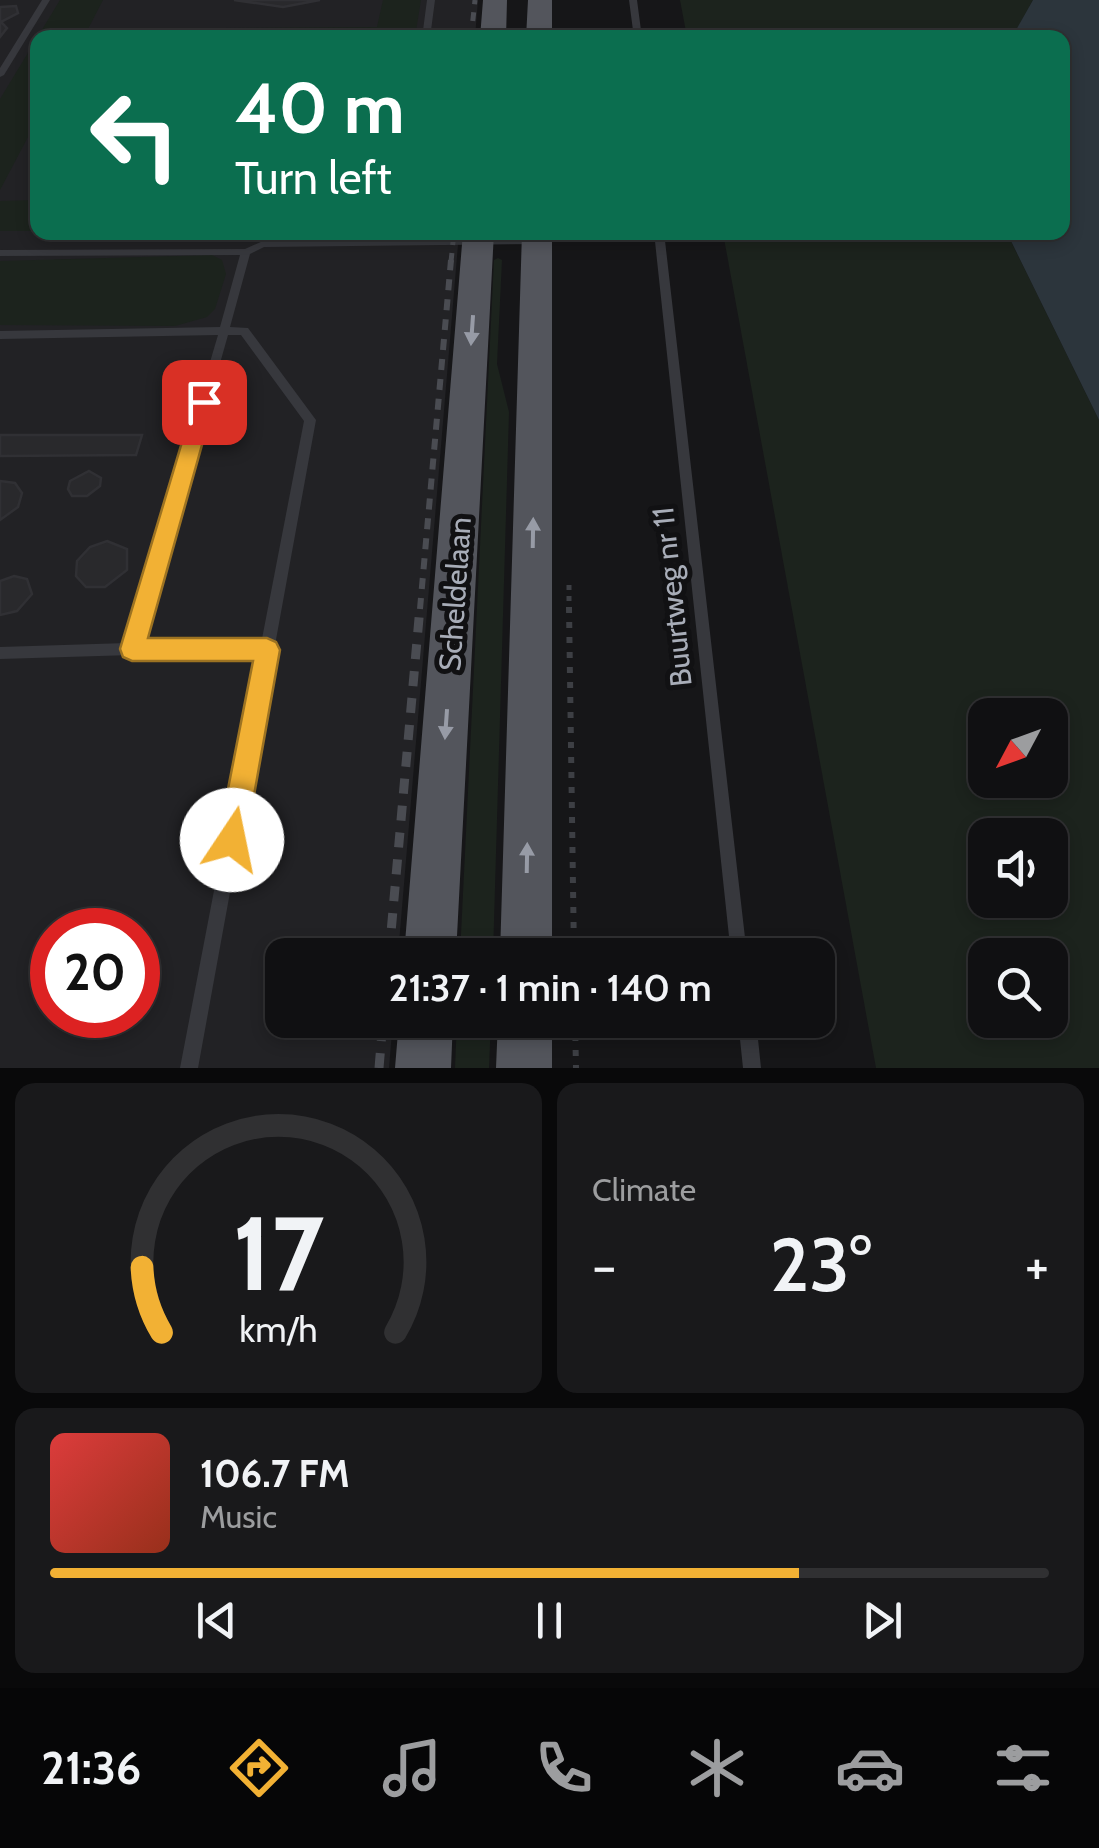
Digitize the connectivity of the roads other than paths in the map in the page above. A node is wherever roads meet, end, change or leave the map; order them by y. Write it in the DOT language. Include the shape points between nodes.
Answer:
graph roads {
  1 [pos="46,0"];
  2 [pos="431,0"];
  3 [pos="495,0"];
  4 [pos="540,0"];
  5 [pos="634,0"];
  6 [pos="427,30"];
  7 [pos="493,30"];
  8 [pos="540,30"];
  9 [pos="637,30"];
  10 [pos="0,76"];
  11 [pos="341,240"];
  12 [pos="479,240"];
  13 [pos="537,240"];
  14 [pos="660,240"];
  15 [pos="246,252"];
  16 [pos="0,253"];
  17 [pos="224,331"];
  18 [pos="0,335"];
  19 [pos="132,649"];
  20 [pos="267,650"];
  21 [pos="0,653"];
  22 [pos="431,938"];
  23 [pos="526,938"];
  24 [pos="737,938"];
  25 [pos="425,1038"];
  26 [pos="525,1038"];
  27 [pos="748,1038"];
  28 [pos="189,1068"];
  29 [pos="423,1068"];
  30 [pos="524,1068"];
  31 [pos="752,1068"];
  1 -- 10 [label="lane"];
  2 -- 6 [label="lane"];
  3 -- 7 [label="main road"];
  4 -- 8 [label="main road"];
  5 -- 9 [label="lane"];
  11 -- 15 [label="lane" via="263,244"];
  12 -- 22 [label="main road, Scheldelaan, one-way"];
  23 -- 13 [label="main road, one-way"];
  14 -- 24 [label="lane, Buurtweg nr 11"];
  15 -- 16 [label="lane"];
  15 -- 17 [label="lane"];
  17 -- 18 [label="lane"];
  17 -- 19 [label="lane"];
  17 -- 20 [label="lane" via="244,330 310,420"];
  19 -- 20 [label="lane"];
  19 -- 21 [label="lane"];
  20 -- 28 [label="lane"];
  25 -- 29 [label="main road"];
  26 -- 30 [label="main road"];
  27 -- 31 [label="lane"];
}
